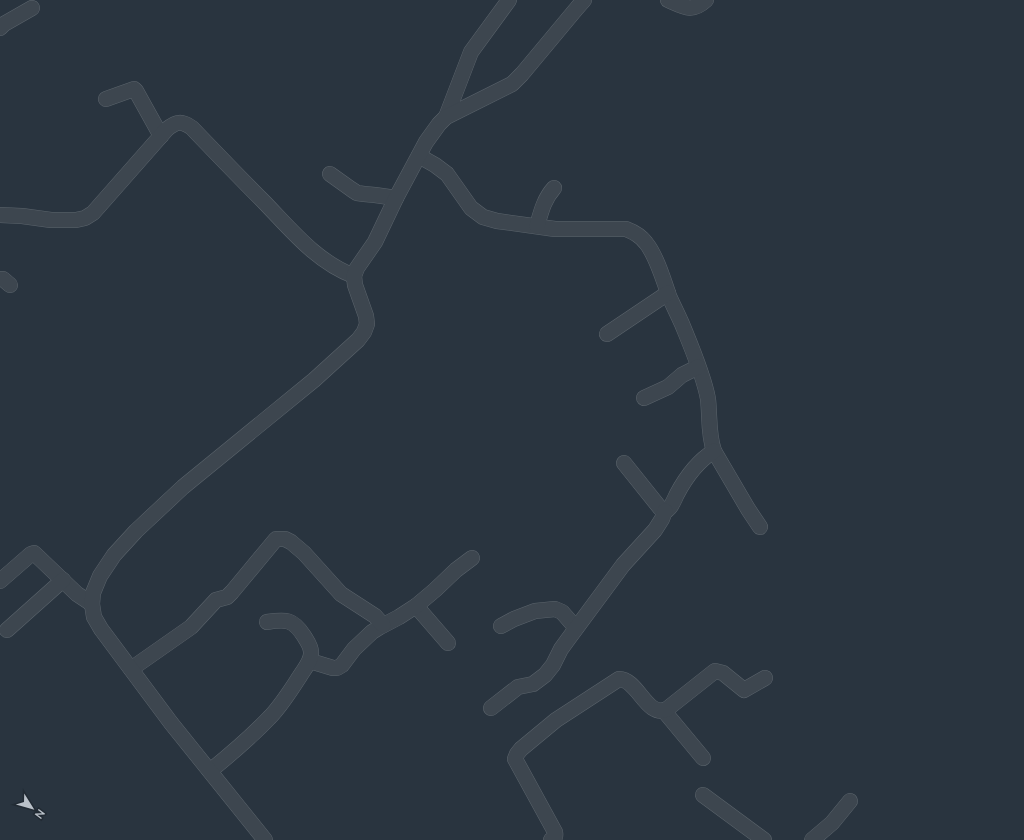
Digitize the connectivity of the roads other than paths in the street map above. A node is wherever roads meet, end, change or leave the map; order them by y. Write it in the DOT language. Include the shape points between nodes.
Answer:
graph roads {
  1 [pos="509,0"];
  2 [pos="584,0"];
  3 [pos="668,0"];
  4 [pos="706,0"];
  5 [pos="32,8"];
  6 [pos="0,28"];
  7 [pos="106,99"];
  8 [pos="446,117"];
  9 [pos="160,136"];
  10 [pos="419,156"];
  11 [pos="330,174"];
  12 [pos="554,188"];
  13 [pos="396,198"];
  14 [pos="0,214"];
  15 [pos="537,226"];
  16 [pos="354,276"];
  17 [pos="668,293"];
  18 [pos="608,334"];
  19 [pos="698,367"];
  20 [pos="644,398"];
  21 [pos="714,450"];
  22 [pos="624,463"];
  23 [pos="665,511"];
  24 [pos="760,527"];
  25 [pos="472,558"];
  26 [pos="63,580"];
  27 [pos="0,581"];
  28 [pos="92,604"];
  29 [pos="416,606"];
  30 [pos="268,622"];
  31 [pos="383,625"];
  32 [pos="501,626"];
  33 [pos="576,628"];
  34 [pos="7,630"];
  35 [pos="448,643"];
  36 [pos="310,661"];
  37 [pos="131,669"];
  38 [pos="765,678"];
  39 [pos="491,708"];
  40 [pos="664,711"];
  41 [pos="703,758"];
  42 [pos="210,771"];
  43 [pos="703,795"];
  44 [pos="850,800"];
  45 [pos="265,840"];
  46 [pos="551,840"];
  47 [pos="764,840"];
  48 [pos="812,840"];
  1 -- 8 [label="street" via="471,52"];
  2 -- 8 [label="street" via="512,84"];
  3 -- 4 [label="street" via="687,8 699,6"];
  5 -- 6 [label="street"];
  7 -- 9 [label="street" via="134,89"];
  8 -- 10 [label="street" via="426,142"];
  9 -- 14 [label="street" via="93,213 85,218 51,220"];
  9 -- 16 [label="street" via="167,128 180,122 192,128 318,256"];
  10 -- 13 [label="street"];
  10 -- 15 [label="street" via="447,174 470,208 483,217"];
  11 -- 13 [label="street" via="357,193"];
  12 -- 15 [label="street" via="545,201"];
  13 -- 16 [label="street" via="375,242"];
  15 -- 17 [label="street" via="633,231 646,242"];
  16 -- 28 [label="street" via="367,324 358,340 183,486 136,531 114,555 100,576 93,593"];
  17 -- 18 [label="street"];
  17 -- 19 [label="street"];
  19 -- 20 [label="street" via="668,387"];
  19 -- 21 [label="street" via="708,399"];
  21 -- 23 [label="street" via="692,470"];
  21 -- 24 [label="street"];
  22 -- 23 [label="street"];
  23 -- 33 [label="street" via="655,530 623,565"];
  25 -- 29 [label="street"];
  26 -- 27 [label="street" via="32,553"];
  26 -- 28 [label="street"];
  26 -- 34 [label="street"];
  28 -- 37 [label="street" via="94,617 101,629"];
  29 -- 31 [label="street"];
  29 -- 35 [label="street"];
  30 -- 36 [label="street" via="287,620 294,624 310,645"];
  31 -- 36 [label="street" via="354,649 337,668"];
  31 -- 37 [label="street" via="370,612 341,594 291,542 276,539 232,592 216,600 191,627"];
  32 -- 33 [label="street" via="535,611 555,609 562,612"];
  33 -- 39 [label="street" via="545,675 533,684 518,687"];
  36 -- 42 [label="street" via="270,718"];
  37 -- 42 [label="street"];
  38 -- 40 [label="street" via="744,690 723,673 715,671"];
  40 -- 41 [label="street"];
  40 -- 46 [label="street" via="653,708 629,682 619,679 556,720 521,749 515,759 555,832 556,836"];
  42 -- 45 [label="street"];
  43 -- 47 [label="street"];
  44 -- 48 [label="street" via="832,823"];
}
